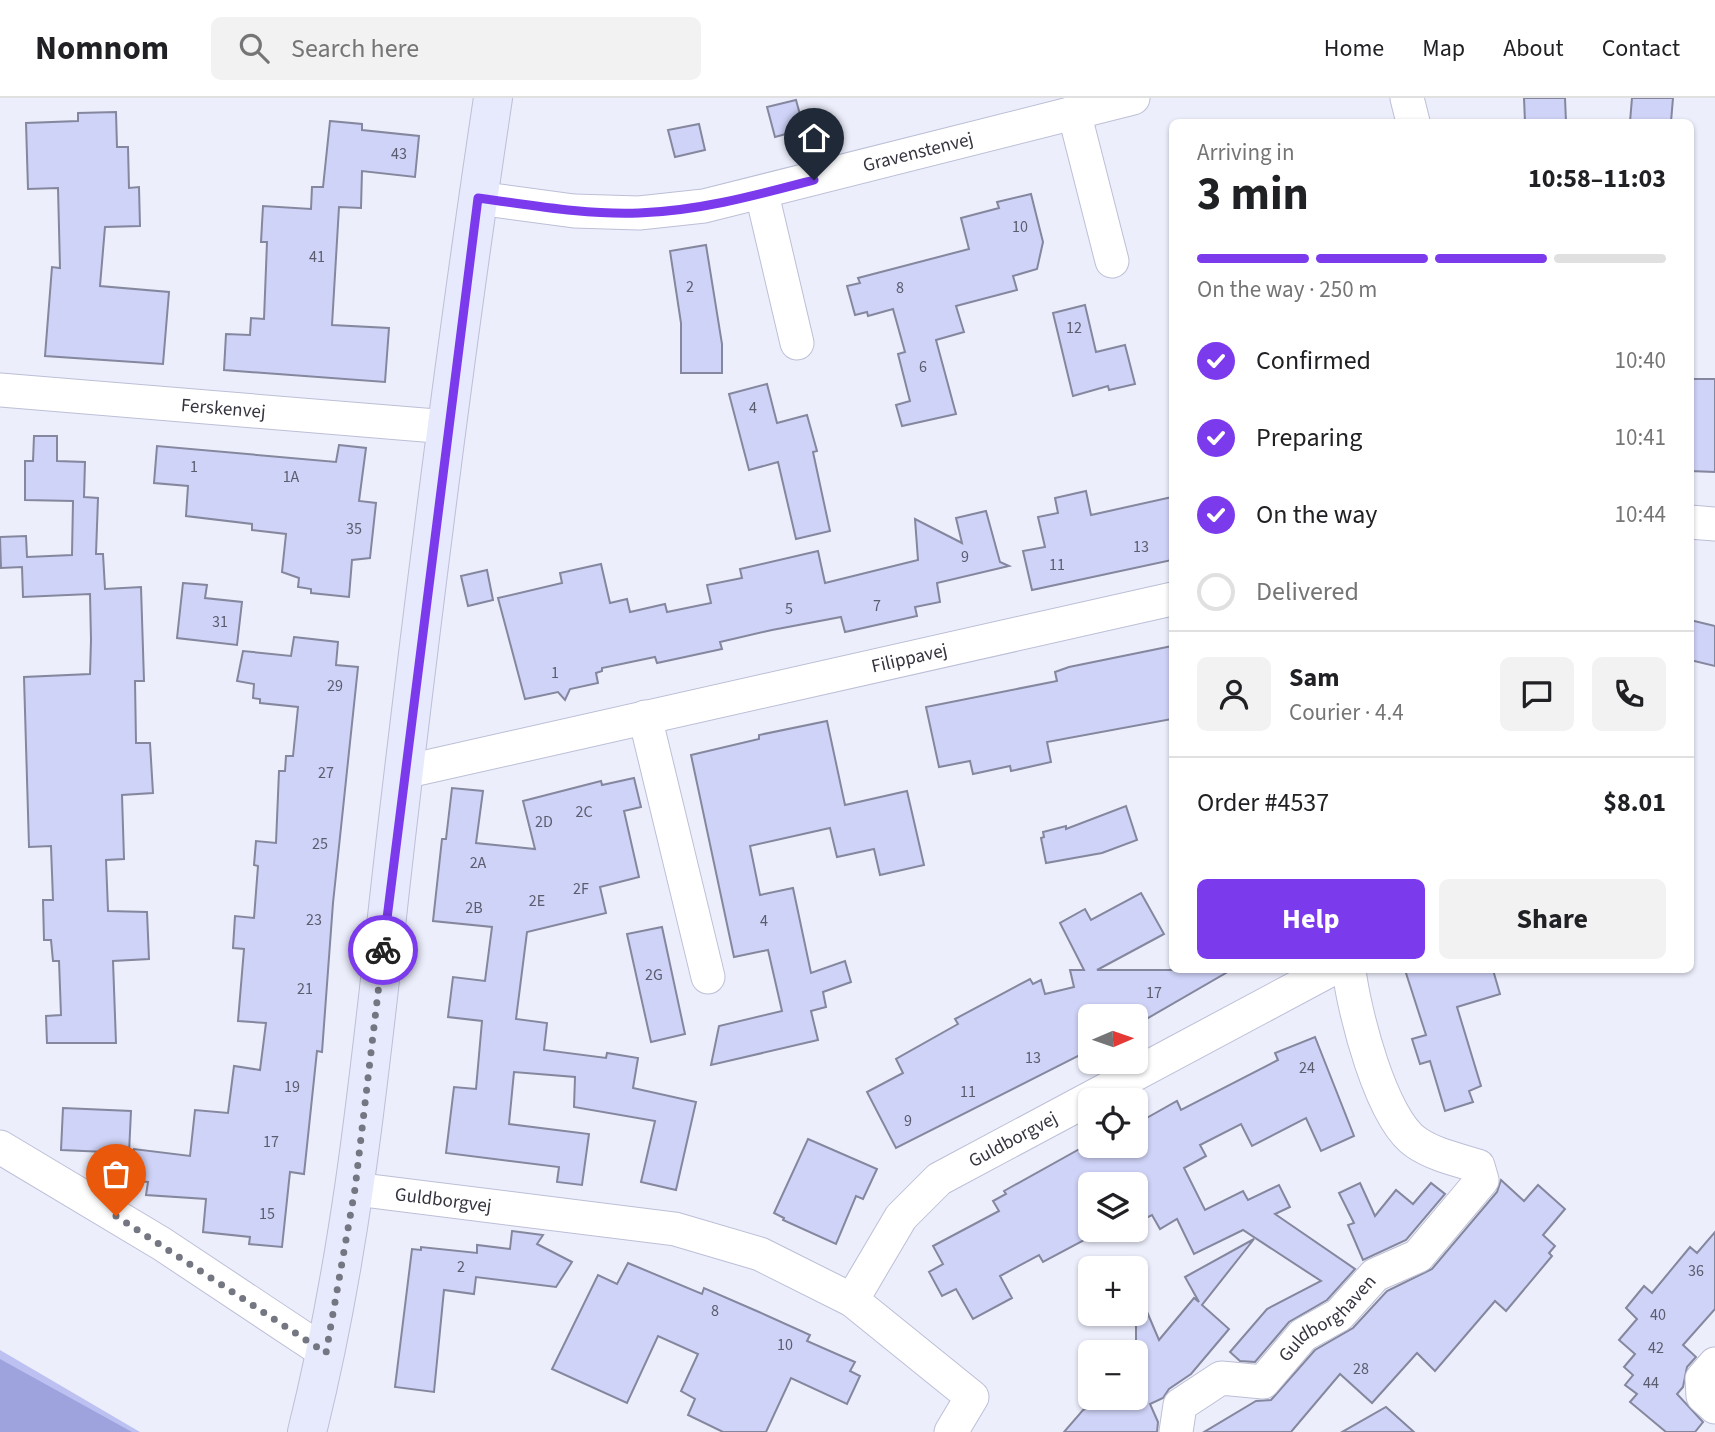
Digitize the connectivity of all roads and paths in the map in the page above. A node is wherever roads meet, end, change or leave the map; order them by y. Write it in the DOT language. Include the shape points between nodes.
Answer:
graph roads {
  1 [pos="493,98"];
  2 [pos="1133,98"];
  3 [pos="1407,98"];
  4 [pos="1074,112"];
  5 [pos="1412,119"];
  6 [pos="762,194"];
  7 [pos="478,198"];
  8 [pos="1112,261"];
  9 [pos="797,343"];
  10 [pos="0,390"];
  11 [pos="448,427"];
  12 [pos="1694,522"];
  13 [pos="1715,524"];
  14 [pos="1169,600"];
  15 [pos="645,718"];
  16 [pos="404,772"];
  17 [pos="1323,973"];
  18 [pos="1349,973"];
  19 [pos="708,977"];
  20 [pos="0,1147"];
  21 [pos="355,1189"];
  22 [pos="852,1300"];
  23 [pos="326,1353"];
  24 [pos="1715,1364"];
  25 [pos="1715,1407"];
  26 [pos="307,1432"];
  27 [pos="951,1432"];
  28 [pos="1176,1432"];
  1 -- 7 [label="street"];
  2 -- 4 [label="street, Gravenstenvej"];
  3 -- 5 [label="street"];
  4 -- 6 [label="street, Gravenstenvej"];
  4 -- 8 [label="street"];
  6 -- 7 [label="street, Gravenstenvej" via="639,213 574,211"];
  6 -- 9 [label="street"];
  7 -- 11 [label="street"];
  10 -- 11 [label="street, Ferskenvej"];
  11 -- 16 [label="street"];
  12 -- 13 [label="street"];
  14 -- 15 [label="street, Filippavej"];
  15 -- 16 [label="street, Filippavej"];
  15 -- 19 [label="street"];
  16 -- 21 [label="street"];
  17 -- 22 [label="street, Guldborgvej" via="939,1179 901,1217"];
  18 -- 28 [label="street, Guldborghaven" via="1366,1049 1402,1126 1415,1142 1478,1167 1482,1180 1418,1256 1375,1275 1339,1315 1303,1335 1263,1382 1221,1378 1180,1405"];
  20 -- 23 [label="street" via="162,1244"];
  21 -- 22 [label="street, Guldborgvej" via="675,1229 760,1254"];
  21 -- 23 [label="street"];
  22 -- 27 [label="street, Guldborgvej" via="972,1397"];
  23 -- 26 [label="street"];
  24 -- 25 [label="street" via="1702,1379 1703,1396"];
}
